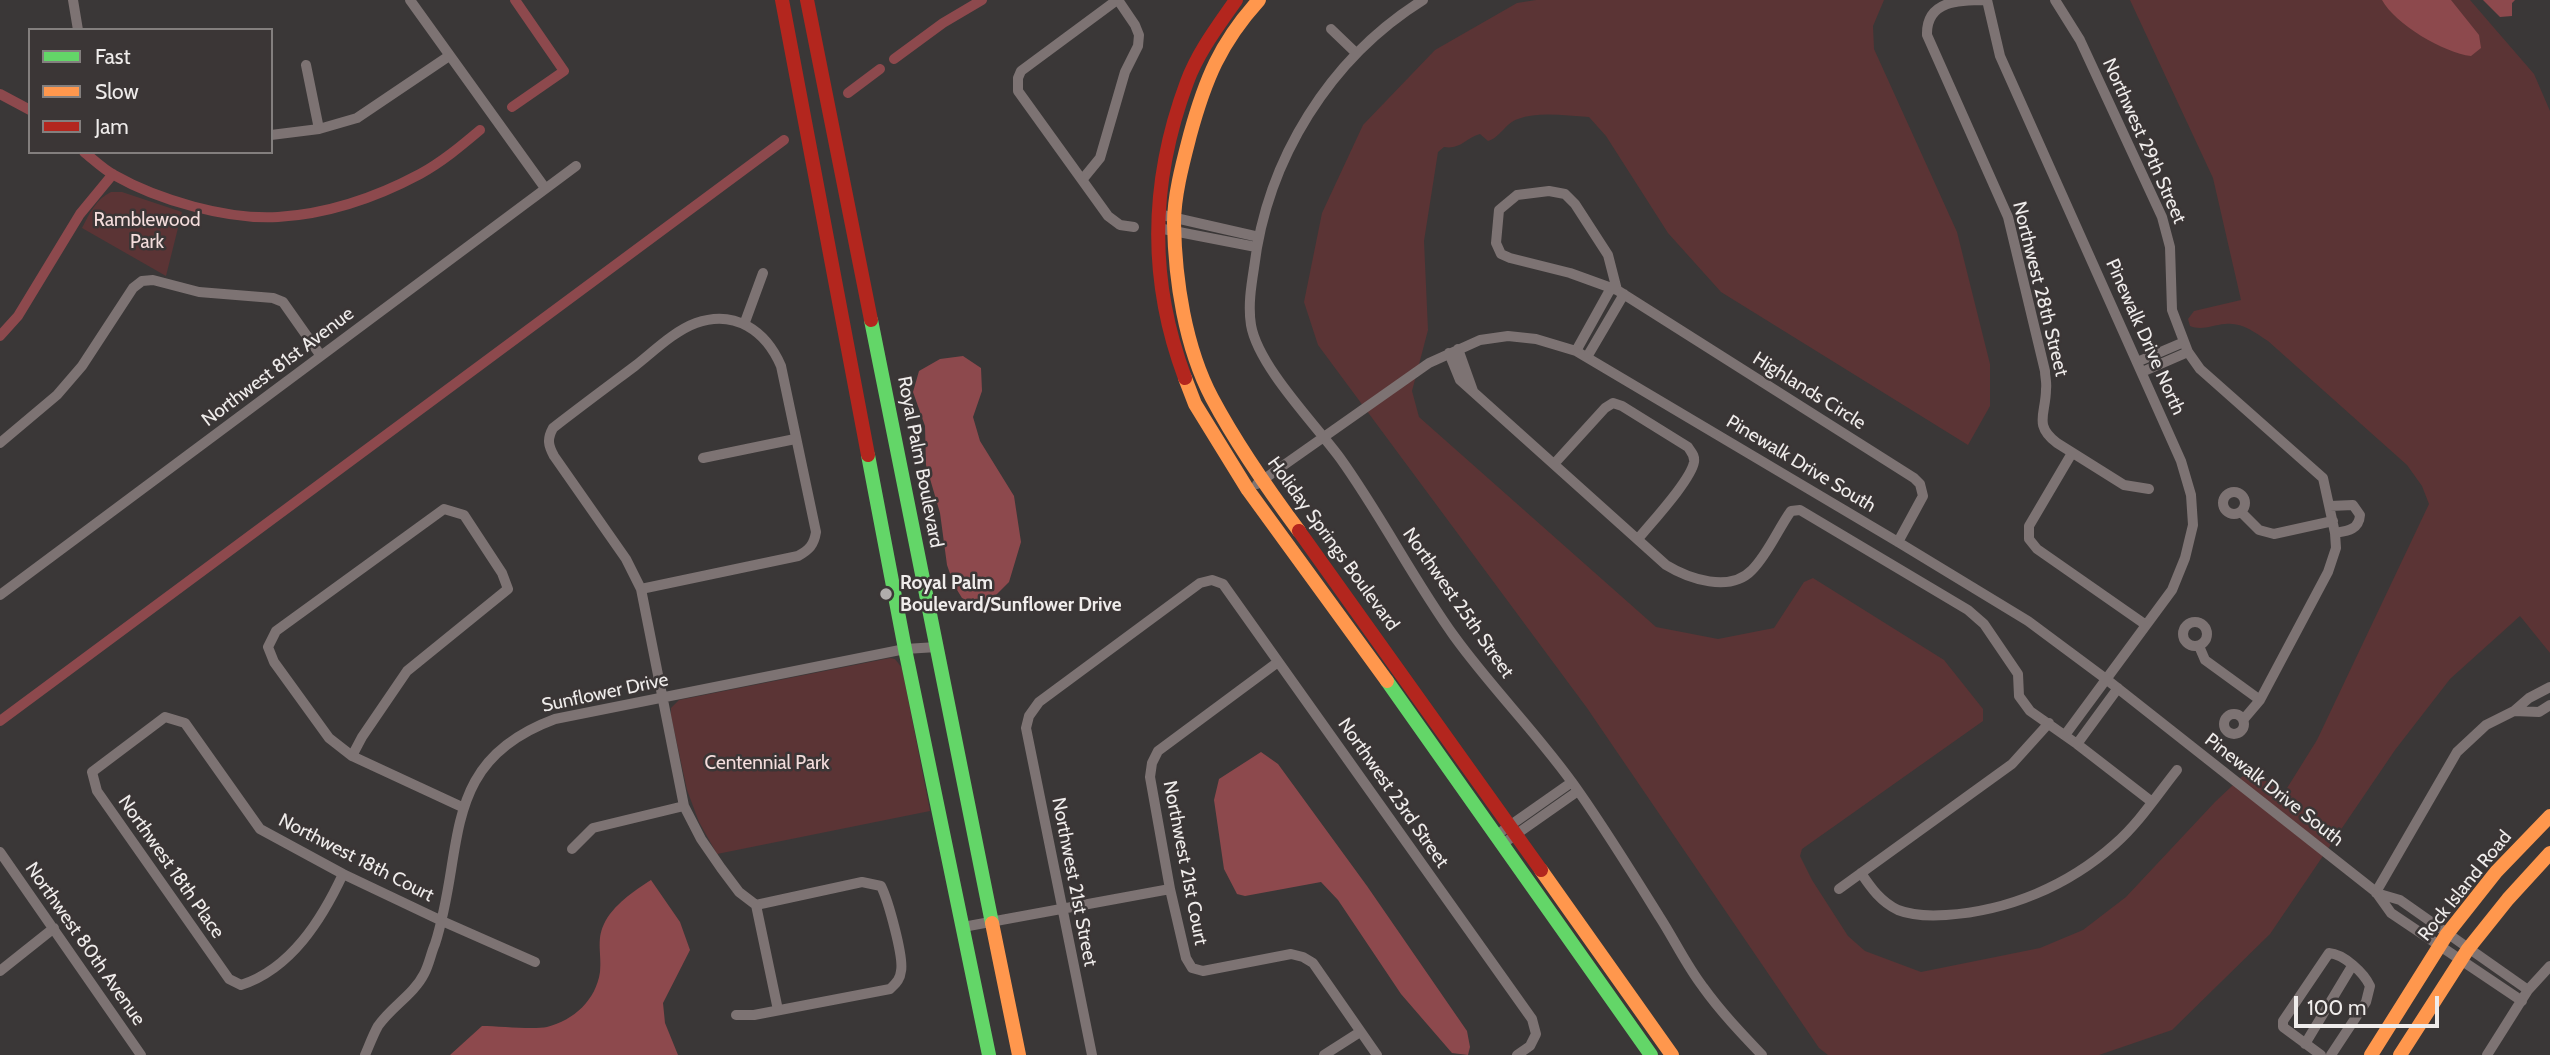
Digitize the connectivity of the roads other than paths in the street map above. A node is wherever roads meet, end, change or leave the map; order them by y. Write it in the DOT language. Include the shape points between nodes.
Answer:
graph roads {
  1 [pos="73,0"];
  2 [pos="410,0"];
  3 [pos="782,0"];
  4 [pos="807,0"];
  5 [pos="1118,0"];
  6 [pos="1236,0"];
  7 [pos="1259,0"];
  8 [pos="1423,0"];
  9 [pos="1987,0"];
  10 [pos="2055,0"];
  11 [pos="78,28"];
  12 [pos="1331,29"];
  13 [pos="1356,53"];
  14 [pos="449,56"];
  15 [pos="306,65"];
  16 [pos="319,129"];
  17 [pos="273,135"];
  18 [pos="576,166"];
  19 [pos="1082,180"];
  20 [pos="545,188"];
  21 [pos="1158,221"];
  22 [pos="1174,224"];
  23 [pos="1134,227"];
  24 [pos="1257,242"];
  25 [pos="763,273"];
  26 [pos="1617,291"];
  27 [pos="745,323"];
  28 [pos="2186,347"];
  29 [pos="1454,351"];
  30 [pos="1576,351"];
  31 [pos="321,356"];
  32 [pos="1587,357"];
  33 [pos="2137,362"];
  34 [pos="2142,372"];
  35 [pos="1323,438"];
  36 [pos="796,439"];
  37 [pos="0,443"];
  38 [pos="2072,453"];
  39 [pos="702,458"];
  40 [pos="1554,464"];
  41 [pos="1262,481"];
  42 [pos="2149,489"];
  43 [pos="1248,490"];
  44 [pos="2330,506"];
  45 [pos="2241,512"];
  46 [pos="2333,521"];
  47 [pos="2335,533"];
  48 [pos="1638,539"];
  49 [pos="1898,542"];
  50 [pos="640,589"];
  51 [pos="0,595"];
  52 [pos="2146,625"];
  53 [pos="2199,646"];
  54 [pos="937,647"];
  55 [pos="905,649"];
  56 [pos="1278,662"];
  57 [pos="2106,679"];
  58 [pos="2550,687"];
  59 [pos="2118,688"];
  60 [pos="661,699"];
  61 [pos="2260,700"];
  62 [pos="2550,705"];
  63 [pos="2514,711"];
  64 [pos="1029,716"];
  65 [pos="2243,720"];
  66 [pos="2049,723"];
  67 [pos="2065,735"];
  68 [pos="2077,744"];
  69 [pos="352,756"];
  70 [pos="2177,770"];
  71 [pos="92,772"];
  72 [pos="1575,787"];
  73 [pos="2152,802"];
  74 [pos="684,806"];
  75 [pos="463,807"];
  76 [pos="2550,816"];
  77 [pos="1512,831"];
  78 [pos="1498,841"];
  79 [pos="572,849"];
  80 [pos="0,852"];
  81 [pos="2550,853"];
  82 [pos="1861,873"];
  83 [pos="342,874"];
  84 [pos="1170,889"];
  85 [pos="1839,889"];
  86 [pos="2376,892"];
  87 [pos="756,905"];
  88 [pos="1061,909"];
  89 [pos="442,921"];
  90 [pos="993,922"];
  91 [pos="963,927"];
  92 [pos="54,928"];
  93 [pos="2447,934"];
  94 [pos="2439,947"];
  95 [pos="2465,955"];
  96 [pos="535,962"];
  97 [pos="2352,966"];
  98 [pos="2550,966"];
  99 [pos="0,971"];
  100 [pos="2528,990"];
  101 [pos="2522,1001"];
  102 [pos="778,1010"];
  103 [pos="736,1015"];
  104 [pos="1360,1032"];
  105 [pos="2305,1044"];
  106 [pos="141,1055"];
  107 [pos="365,1055"];
  108 [pos="989,1055"];
  109 [pos="1019,1055"];
  110 [pos="1092,1055"];
  111 [pos="1324,1055"];
  112 [pos="1377,1055"];
  113 [pos="1517,1055"];
  114 [pos="1651,1055"];
  115 [pos="1672,1055"];
  116 [pos="1762,1055"];
  117 [pos="2321,1055"];
  118 [pos="2332,1055"];
  119 [pos="2371,1055"];
  120 [pos="2400,1055"];
  121 [pos="2487,1055"];
  1 -- 11 [label="street"];
  2 -- 14 [label="street"];
  3 -- 55 [label="main road"];
  4 -- 54 [label="main road, Royal Palm Boulevard"];
  5 -- 19 [label="street" via="1135,25 1138,46 1125,72 1100,158"];
  5 -- 19 [label="street" via="1017,78 1018,91"];
  6 -- 21 [label="main road, Holiday Springs Boulevard" via="1187,81 1167,153"];
  7 -- 22 [label="main road, Holiday Springs Boulevard" via="1220,52 1203,88 1184,157"];
  8 -- 13 [label="street, Northwest 25th Street"];
  9 -- 33 [label="street, Pinewalk Drive North" via="2000,56"];
  9 -- 38 [label="street, Northwest 28th Street" via="1956,0 1943,5 1926,23 1927,35 2008,217 2045,371 2041,424 2046,435"];
  10 -- 28 [label="street, Northwest 29th Street" via="2080,40 2162,217 2170,247 2172,310"];
  12 -- 13 [label="street"];
  13 -- 24 [label="street, Northwest 25th Street" via="1305,121 1275,179"];
  14 -- 16 [label="street" via="357,118"];
  14 -- 20 [label="street"];
  15 -- 16 [label="street"];
  16 -- 17 [label="street"];
  18 -- 20 [label="street, Northwest 81st Avenue"];
  19 -- 23 [label="street" via="1108,216 1120,225"];
  20 -- 31 [label="street, Northwest 81st Avenue"];
  21 -- 22 [label="street"];
  21 -- 43 [label="main road, Holiday Springs Boulevard" via="1162,299 1175,351 1195,404"];
  22 -- 24 [label="street"];
  22 -- 41 [label="main road, Holiday Springs Boulevard" via="1179,296 1192,345 1211,396"];
  24 -- 35 [label="street, Northwest 25th Street" via="1249,302 1252,329 1262,354"];
  25 -- 27 [label="street"];
  26 -- 26 [label="street, Highlands Circle" via="1570,272 1501,254 1496,243 1499,211 1517,195 1565,194 1608,255"];
  26 -- 30 [label="street"];
  26 -- 32 [label="street"];
  26 -- 49 [label="street, Highlands Circle" via="1914,478 1923,496"];
  27 -- 36 [label="street" via="775,350"];
  27 -- 50 [label="street" via="729,319 695,324 553,428 548,437 554,456 626,559"];
  28 -- 33 [label="street"];
  28 -- 34 [label="street"];
  28 -- 44 [label="street, Northwest 29th Street" via="2200,369 2314,467 2323,478"];
  29 -- 30 [label="street, Pinewalk Drive South" via="1480,340 1508,336"];
  29 -- 35 [label="street, Pinewalk Drive South" via="1429,363"];
  29 -- 40 [label="street, Pinewalk Drive South" via="1460,380"];
  30 -- 32 [label="street, Pinewalk Drive South"];
  31 -- 37 [label="street" via="283,302 142,281 57,396"];
  31 -- 51 [label="street, Northwest 81st Avenue"];
  32 -- 49 [label="street, Pinewalk Drive South"];
  33 -- 34 [label="street, Pinewalk Drive North"];
  34 -- 52 [label="street, Pinewalk Drive North" via="2181,461 2191,495 2193,525 2172,590"];
  35 -- 41 [label="street, Pinewalk Drive South"];
  35 -- 72 [label="street, Northwest 25th Street" via="1456,638"];
  36 -- 39 [label="street"];
  36 -- 50 [label="street" via="816,532 811,547 797,556"];
  38 -- 42 [label="street" via="2124,485"];
  38 -- 52 [label="street" via="2029,526 2029,539"];
  40 -- 48 [label="street, Pinewalk Drive South"];
  40 -- 48 [label="street" via="1613,403 1688,446 1694,464"];
  41 -- 43 [label="street, Pinewalk Drive South"];
  41 -- 77 [label="main road, Holiday Springs Boulevard"];
  43 -- 78 [label="main road, Holiday Springs Boulevard"];
  44 -- 46 [label="street, Northwest 29th Street"];
  44 -- 47 [label="street" via="2353,505 2360,515 2352,530"];
  45 -- 46 [label="street" via="2259,530 2274,534"];
  46 -- 47 [label="street, Northwest 29th Street"];
  47 -- 61 [label="street, Northwest 29th Street" via="2336,548 2328,572"];
  48 -- 66 [label="street, Pinewalk Drive South" via="1677,572 1726,581 1749,573 1791,511 1800,510 1968,610 1984,624 2018,674 2019,696 2030,711"];
  49 -- 57 [label="street, Pinewalk Drive South" via="2028,621"];
  50 -- 60 [label="street"];
  52 -- 57 [label="street, Pinewalk Drive North"];
  53 -- 61 [label="street" via="2205,660"];
  54 -- 55 [label="street, Sunflower Drive"];
  54 -- 90 [label="main road, Royal Palm Boulevard"];
  55 -- 60 [label="street, Sunflower Drive"];
  55 -- 91 [label="main road"];
  56 -- 64 [label="street, Northwest 23rd Street" via="1223,584 1212,580 1200,583 1039,702"];
  56 -- 84 [label="street, Northwest 21st Court" via="1158,751 1152,763 1150,777"];
  56 -- 113 [label="street, Northwest 23rd Street" via="1532,1019 1536,1034 1530,1046"];
  57 -- 59 [label="street, Pinewalk Drive South"];
  57 -- 67 [label="street"];
  58 -- 63 [label="street"];
  59 -- 68 [label="street"];
  59 -- 86 [label="street, Pinewalk Drive South"];
  60 -- 74 [label="street"];
  60 -- 75 [label="street, Sunflower Drive" via="532,727 490,760"];
  61 -- 65 [label="street, Northwest 29th Street"];
  62 -- 63 [label="street" via="2539,712"];
  63 -- 86 [label="street" via="2486,725 2457,752"];
  64 -- 88 [label="street, Northwest 21st Street" via="1026,728"];
  66 -- 67 [label="street, Pinewalk Drive South"];
  66 -- 82 [label="street" via="2012,764"];
  67 -- 68 [label="street, Pinewalk Drive South"];
  68 -- 73 [label="street, Pinewalk Drive South"];
  69 -- 69 [label="street" via="407,671 509,590 464,515 444,509 276,631 268,647 329,738"];
  69 -- 75 [label="street"];
  70 -- 73 [label="street"];
  71 -- 83 [label="street, Northwest 18th Court" via="165,717 185,723 260,829"];
  71 -- 83 [label="street, Northwest 18th Place" via="97,791 229,979 241,985 257,980 295,950 329,903"];
  72 -- 77 [label="street"];
  72 -- 116 [label="street, Northwest 25th Street" via="1700,984"];
  73 -- 82 [label="street" via="2114,845 2089,864 2030,897 2000,907 1959,914 1912,914 1882,900"];
  74 -- 79 [label="street" via="593,828"];
  74 -- 87 [label="street" via="721,868"];
  75 -- 89 [label="street, Sunflower Drive"];
  76 -- 93 [label="main road, Rock Island Road" via="2496,872"];
  77 -- 78 [label="street"];
  77 -- 115 [label="main road, Holiday Springs Boulevard"];
  78 -- 114 [label="main road, Holiday Springs Boulevard"];
  80 -- 92 [label="street, Northwest 80th Avenue"];
  81 -- 95 [label="main road"];
  82 -- 85 [label="street"];
  83 -- 89 [label="street, Northwest 18th Court"];
  84 -- 88 [label="street"];
  84 -- 104 [label="street, Northwest 21st Court" via="1192,968 1203,971 1291,954 1303,957"];
  86 -- 93 [label="street, Pinewalk Drive South" via="2400,900"];
  86 -- 94 [label="street, Pinewalk Drive South" via="2391,913"];
  87 -- 102 [label="street"];
  87 -- 102 [label="street" via="862,882 881,886 902,968 890,989"];
  88 -- 90 [label="street"];
  88 -- 110 [label="street, Northwest 21st Street"];
  89 -- 96 [label="street, Northwest 18th Court"];
  89 -- 107 [label="street, Sunflower Drive" via="424,975 379,1026"];
  90 -- 91 [label="street"];
  90 -- 109 [label="main road, Royal Palm Boulevard"];
  91 -- 108 [label="main road"];
  92 -- 99 [label="street"];
  92 -- 106 [label="street, Northwest 80th Avenue"];
  93 -- 94 [label="main road, Rock Island Road"];
  93 -- 95 [label="street, Pinewalk Drive South"];
  94 -- 95 [label="street, Pinewalk Drive South"];
  94 -- 119 [label="main road, Rock Island Road"];
  95 -- 100 [label="street"];
  95 -- 101 [label="street"];
  95 -- 120 [label="main road"];
  97 -- 105 [label="street"];
  97 -- 105 [label="street" via="2329,953 2283,1021 2283,1027"];
  97 -- 118 [label="street" via="2370,986 2366,1002"];
  98 -- 100 [label="street"];
  100 -- 101 [label="street"];
  101 -- 121 [label="street"];
  102 -- 103 [label="street"];
  104 -- 111 [label="street"];
  104 -- 112 [label="street"];
  105 -- 117 [label="street"];
}
